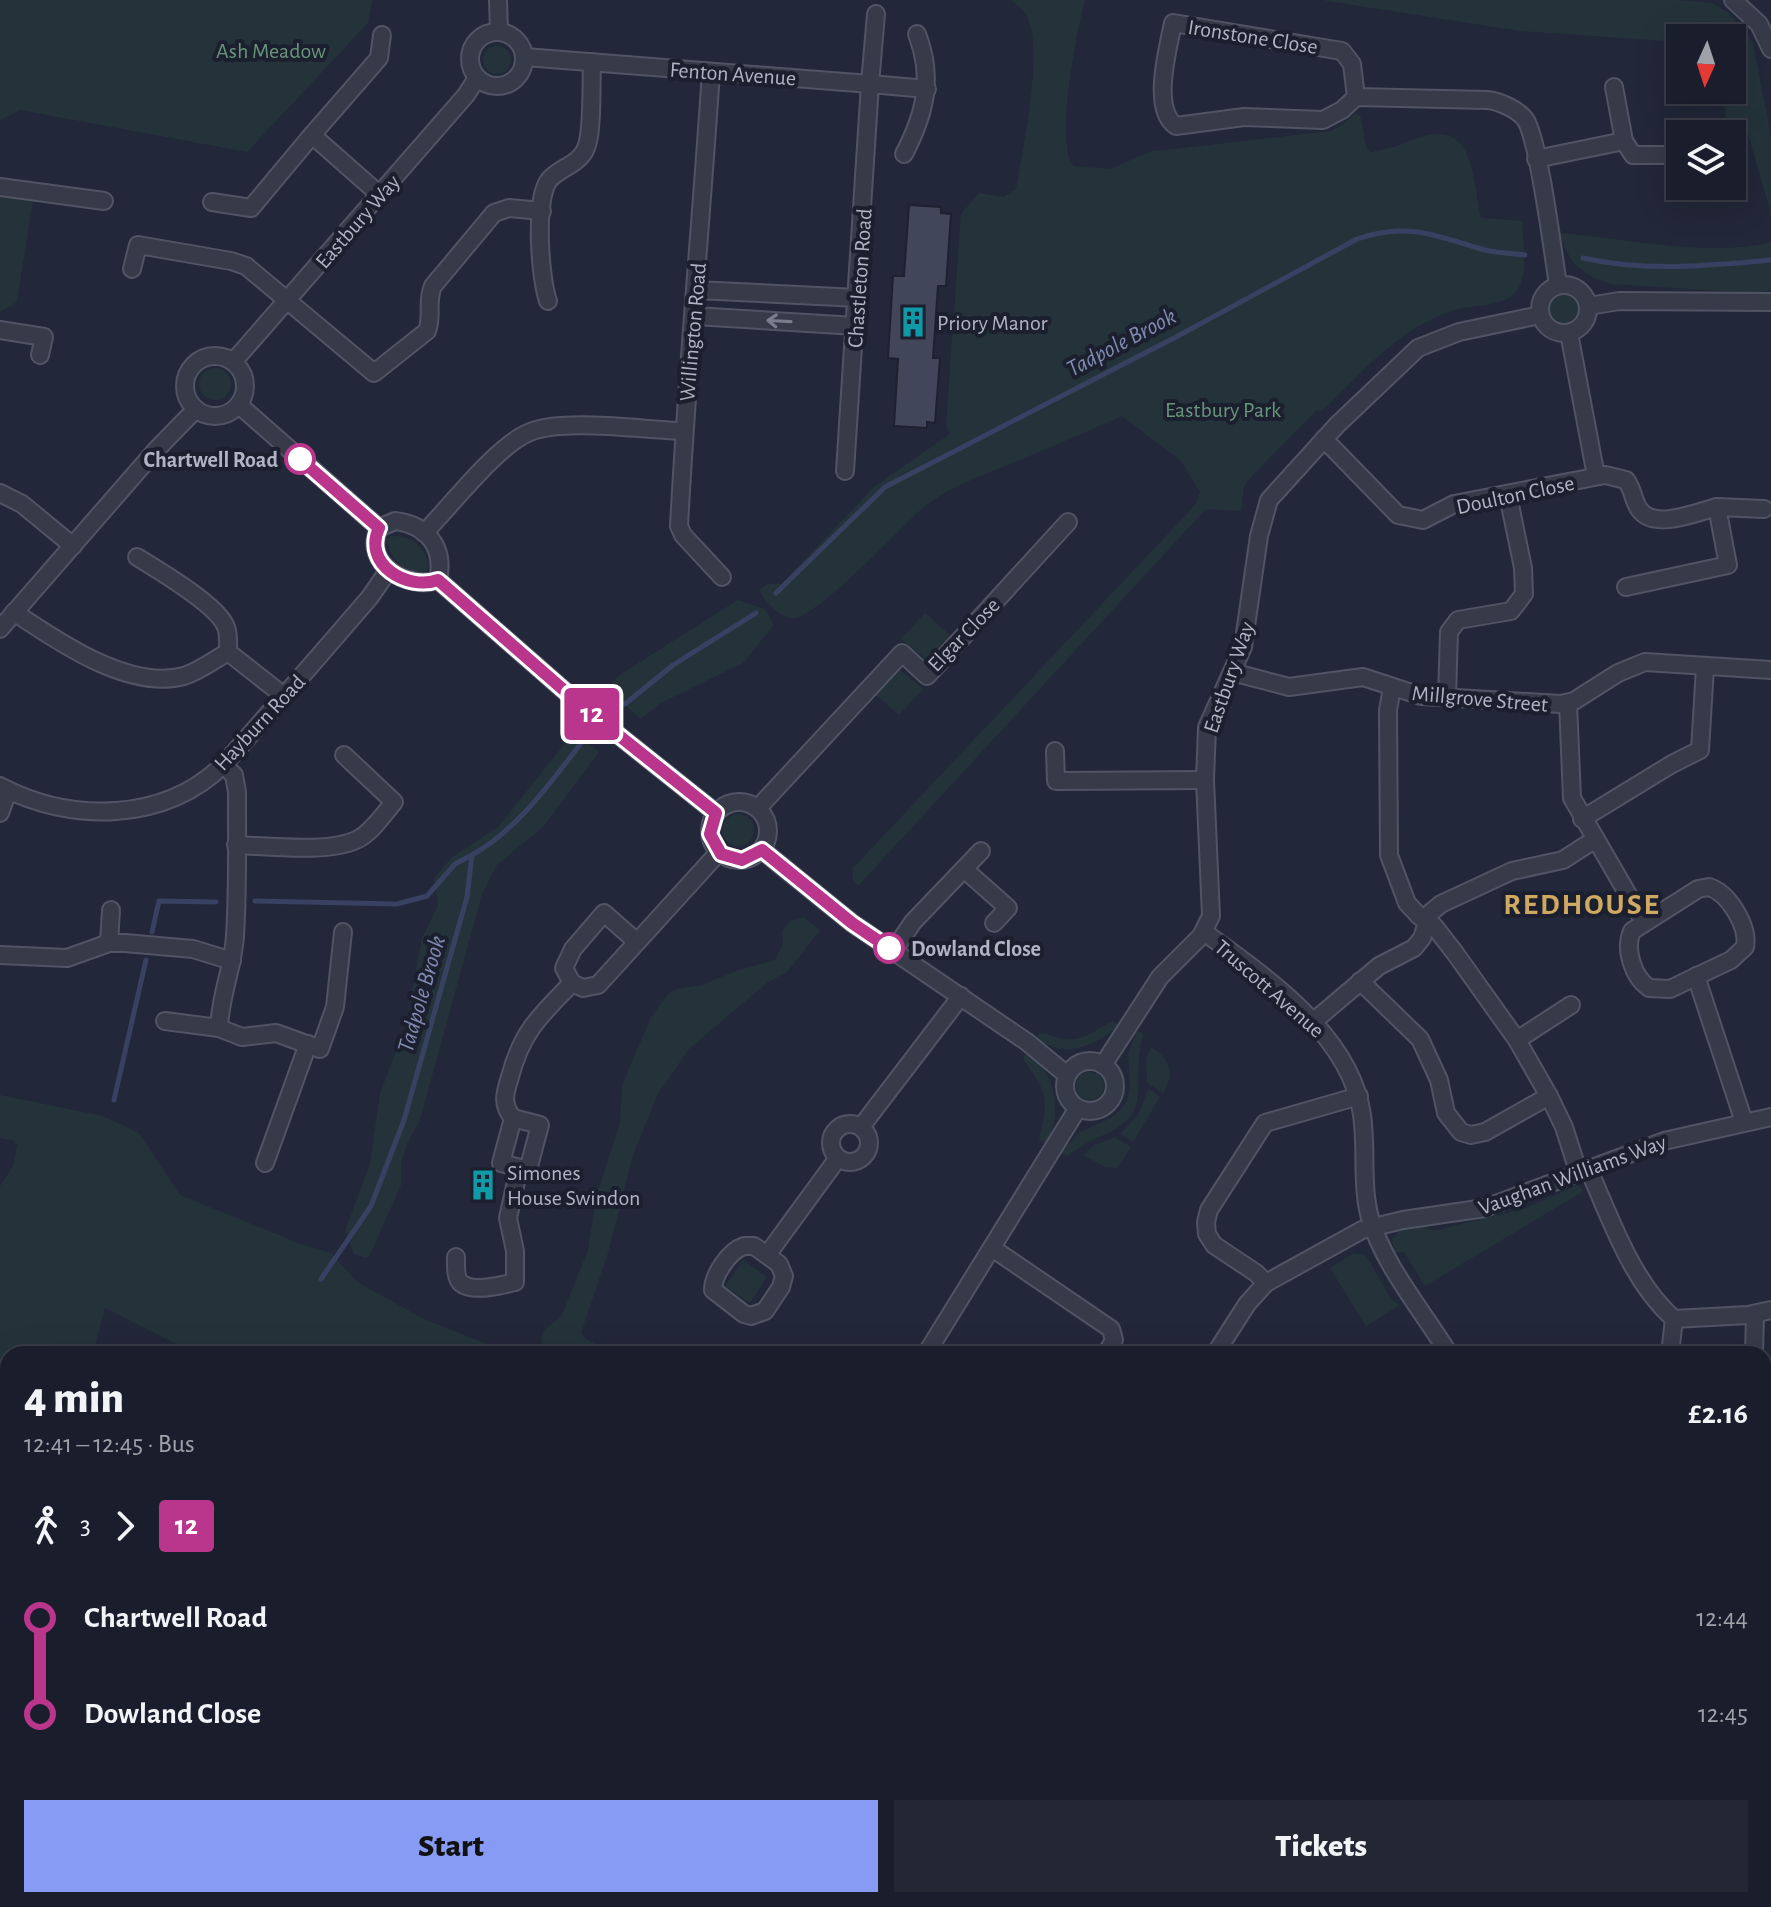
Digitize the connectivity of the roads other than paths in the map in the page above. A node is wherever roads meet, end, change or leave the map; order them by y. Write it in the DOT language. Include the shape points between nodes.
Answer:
graph roads {
  1 [pos="498,0"];
  2 [pos="1733,0"];
  3 [pos="876,14"];
  4 [pos="499,32"];
  5 [pos="917,34"];
  6 [pos="382,35"];
  7 [pos="1771,49"];
  8 [pos="525,57"];
  9 [pos="592,62"];
  10 [pos="711,72"];
  11 [pos="477,78"];
  12 [pos="870,84"];
  13 [pos="1614,87"];
  14 [pos="927,89"];
  15 [pos="1356,97"];
  16 [pos="312,135"];
  17 [pos="1624,141"];
  18 [pos="904,154"];
  19 [pos="1666,155"];
  20 [pos="1536,159"];
  21 [pos="0,187"];
  22 [pos="380,195"];
  23 [pos="104,201"];
  24 [pos="212,202"];
  25 [pos="542,211"];
  26 [pos="132,269"];
  27 [pos="1558,285"];
  28 [pos="696,290"];
  29 [pos="858,298"];
  30 [pos="288,301"];
  31 [pos="548,301"];
  32 [pos="1768,304"];
  33 [pos="1589,306"];
  34 [pos="1540,315"];
  35 [pos="695,316"];
  36 [pos="856,326"];
  37 [pos="0,330"];
  38 [pos="1569,333"];
  39 [pos="40,355"];
  40 [pos="233,362"];
  41 [pos="239,405"];
  42 [pos="196,409"];
  43 [pos="683,431"];
  44 [pos="1324,439"];
  45 [pos="845,471"];
  46 [pos="1596,476"];
  47 [pos="0,493"];
  48 [pos="1508,495"];
  49 [pos="1717,507"];
  50 [pos="1764,509"];
  51 [pos="1068,522"];
  52 [pos="379,528"];
  53 [pos="424,533"];
  54 [pos="73,546"];
  55 [pos="137,557"];
  56 [pos="388,571"];
  57 [pos="722,577"];
  58 [pos="438,580"];
  59 [pos="1626,587"];
  60 [pos="14,612"];
  61 [pos="0,629"];
  62 [pos="228,652"];
  63 [pos="1705,667"];
  64 [pos="1771,670"];
  65 [pos="1232,672"];
  66 [pos="1392,688"];
  67 [pos="284,696"];
  68 [pos="1447,697"];
  69 [pos="1568,703"];
  70 [pos="1055,751"];
  71 [pos="344,755"];
  72 [pos="223,765"];
  73 [pos="1205,780"];
  74 [pos="4,788"];
  75 [pos="758,808"];
  76 [pos="0,813"];
  77 [pos="716,813"];
  78 [pos="1582,819"];
  79 [pos="1594,840"];
  80 [pos="236,845"];
  81 [pos="762,850"];
  82 [pos="981,851"];
  83 [pos="719,852"];
  84 [pos="964,869"];
  85 [pos="111,910"];
  86 [pos="1427,921"];
  87 [pos="1644,922"];
  88 [pos="994,923"];
  89 [pos="343,932"];
  90 [pos="1204,932"];
  91 [pos="637,942"];
  92 [pos="109,943"];
  93 [pos="893,951"];
  94 [pos="0,955"];
  95 [pos="232,961"];
  96 [pos="1696,976"];
  97 [pos="1360,981"];
  98 [pos="572,983"];
  99 [pos="961,996"];
  100 [pos="1571,1005"];
  101 [pos="165,1021"];
  102 [pos="1314,1021"];
  103 [pos="219,1028"];
  104 [pos="1517,1040"];
  105 [pos="308,1044"];
  106 [pos="1103,1065"];
  107 [pos="1067,1075"];
  108 [pos="1359,1096"];
  109 [pos="1549,1096"];
  110 [pos="1078,1108"];
  111 [pos="1771,1117"];
  112 [pos="513,1118"];
  113 [pos="1744,1122"];
  114 [pos="861,1127"];
  115 [pos="838,1158"];
  116 [pos="265,1163"];
  117 [pos="519,1168"];
  118 [pos="1583,1169"];
  119 [pos="1373,1226"];
  120 [pos="992,1248"];
  121 [pos="767,1255"];
  122 [pos="456,1257"];
  123 [pos="1266,1283"];
  124 [pos="1763,1312"];
  125 [pos="1674,1319"];
  126 [pos="931,1346"];
  127 [pos="1111,1346"];
  128 [pos="1220,1346"];
  129 [pos="1444,1346"];
  130 [pos="1671,1346"];
  131 [pos="1756,1346"];
  1 -- 4 [label="street"];
  2 -- 7 [label="street" via="1759,24"];
  3 -- 12 [label="street"];
  4 -- 8 [label="street" via="519,42"];
  4 -- 11 [label="street" via="475,43 470,61"];
  5 -- 14 [label="street" via="927,62"];
  6 -- 16 [label="street" via="379,58"];
  8 -- 9 [label="street, Fenton Avenue"];
  8 -- 11 [label="street" via="521,73 509,84 492,86"];
  9 -- 10 [label="street, Fenton Avenue"];
  9 -- 25 [label="street" via="587,147 548,183"];
  10 -- 12 [label="street, Fenton Avenue"];
  10 -- 28 [label="street, Willington Road"];
  11 -- 22 [label="street, Eastbury Way"];
  12 -- 14 [label="street, Fenton Avenue"];
  12 -- 29 [label="street, Chastleton Road"];
  13 -- 17 [label="street"];
  14 -- 18 [label="street" via="923,115"];
  15 -- 15 [label="street, Ironstone Close" via="1323,120 1244,117 1176,126 1163,104 1173,23 1342,51 1352,64"];
  15 -- 20 [label="street" via="1496,101 1524,119"];
  16 -- 22 [label="street"];
  16 -- 24 [label="street" via="251,208"];
  17 -- 19 [label="street" via="1633,155"];
  17 -- 20 [label="street"];
  20 -- 27 [label="street"];
  21 -- 23 [label="street"];
  22 -- 30 [label="street, Eastbury Way"];
  25 -- 30 [label="street" via="509,208 494,213 433,286 427,331 374,373"];
  25 -- 31 [label="street" via="541,273"];
  26 -- 30 [label="street" via="138,245 231,261 246,266"];
  27 -- 33 [label="street" via="1578,288"];
  27 -- 34 [label="street" via="1545,293"];
  28 -- 29 [label="street"];
  28 -- 35 [label="street, Willington Road"];
  29 -- 36 [label="street, Chastleton Road"];
  30 -- 40 [label="street, Eastbury Way"];
  32 -- 33 [label="street" via="1619,301"];
  33 -- 38 [label="street" via="1586,320"];
  34 -- 38 [label="street" via="1551,330"];
  34 -- 44 [label="street, Eastbury Way" via="1448,335 1418,348"];
  36 -- 35 [label="street, one-way"];
  35 -- 43 [label="street, Willington Road"];
  36 -- 45 [label="street, Chastleton Road"];
  37 -- 39 [label="street" via="44,337"];
  38 -- 46 [label="street"];
  40 -- 41 [label="street" via="245,380"];
  40 -- 42 [label="street" via="209,357 193,366 185,383"];
  41 -- 42 [label="street" via="223,415"];
  41 -- 52 [label="street"];
  42 -- 54 [label="street"];
  43 -- 53 [label="street" via="582,426 531,431 497,454"];
  43 -- 57 [label="street, Willington Road" via="680,530"];
  44 -- 48 [label="street, Doulton Close" via="1403,518 1423,520 1454,504"];
  44 -- 65 [label="street, Eastbury Way" via="1264,510 1247,635"];
  46 -- 48 [label="street, Doulton Close"];
  46 -- 49 [label="street, Doulton Close" via="1626,480 1638,507 1651,518"];
  47 -- 54 [label="street" via="22,504"];
  48 -- 68 [label="street" via="1524,594 1511,611 1452,624"];
  49 -- 50 [label="street, Doulton Close"];
  49 -- 59 [label="street" via="1728,565"];
  51 -- 75 [label="street, Elgar Close" via="927,676 902,653"];
  52 -- 53 [label="street" via="407,523"];
  52 -- 56 [label="street" via="376,548"];
  53 -- 58 [label="street" via="439,554"];
  54 -- 60 [label="street"];
  55 -- 62 [label="street" via="222,620"];
  56 -- 58 [label="street" via="422,584"];
  56 -- 67 [label="street, Hayburn Road"];
  58 -- 77 [label="street" via="582,706"];
  60 -- 61 [label="street"];
  60 -- 62 [label="street" via="84,657 123,671 177,677"];
  62 -- 67 [label="street"];
  63 -- 64 [label="street, Millgrove Street"];
  63 -- 69 [label="street, Millgrove Street" via="1635,664"];
  63 -- 78 [label="street" via="1700,750"];
  65 -- 66 [label="street, Millgrove Street" via="1289,687 1363,677"];
  65 -- 73 [label="street, Eastbury Way" via="1207,727"];
  66 -- 68 [label="street, Millgrove Street"];
  66 -- 86 [label="street" via="1389,860 1407,903"];
  67 -- 72 [label="street, Hayburn Road"];
  68 -- 69 [label="street, Millgrove Street"];
  69 -- 78 [label="street" via="1571,794"];
  70 -- 73 [label="street" via="1056,781"];
  71 -- 80 [label="street" via="394,802 365,835 326,845"];
  72 -- 74 [label="street, Hayburn Road" via="177,794 116,813 78,812"];
  72 -- 80 [label="street" via="237,784"];
  73 -- 90 [label="street, Eastbury Way" via="1212,909"];
  74 -- 76 [label="street"];
  75 -- 77 [label="street" via="729,803"];
  75 -- 81 [label="street" via="769,828"];
  77 -- 83 [label="street" via="710,834"];
  78 -- 79 [label="street"];
  79 -- 86 [label="street" via="1563,860 1520,868 1471,888 1441,904"];
  79 -- 87 [label="street"];
  80 -- 95 [label="street"];
  81 -- 83 [label="street" via="738,860"];
  81 -- 93 [label="street"];
  82 -- 84 [label="street"];
  83 -- 91 [label="street"];
  84 -- 88 [label="street" via="1008,908"];
  84 -- 93 [label="street"];
  85 -- 92 [label="street"];
  86 -- 97 [label="street" via="1414,948"];
  86 -- 104 [label="street"];
  87 -- 96 [label="street" via="1632,931 1628,943 1643,984 1662,991"];
  87 -- 96 [label="street" via="1698,889 1721,892 1742,926 1745,947 1731,960"];
  89 -- 105 [label="street" via="335,1007 320,1049"];
  90 -- 102 [label="street, Truscott Avenue"];
  90 -- 106 [label="street" via="1160,977"];
  91 -- 98 [label="street" via="598,985 583,988"];
  91 -- 98 [label="street" via="604,913 567,958 564,968"];
  92 -- 94 [label="street" via="67,958"];
  92 -- 95 [label="street" via="193,949"];
  93 -- 99 [label="street"];
  95 -- 103 [label="street"];
  96 -- 113 [label="street"];
  97 -- 102 [label="street"];
  97 -- 109 [label="street" via="1420,1039 1439,1080 1446,1113 1461,1132 1485,1132"];
  98 -- 112 [label="street" via="521,1041 505,1094"];
  99 -- 107 [label="street"];
  99 -- 114 [label="street"];
  100 -- 104 [label="street"];
  101 -- 103 [label="street"];
  102 -- 108 [label="street, Truscott Avenue" via="1347,1066"];
  103 -- 105 [label="street" via="237,1037 270,1032"];
  104 -- 109 [label="street"];
  105 -- 116 [label="street"];
  106 -- 107 [label="street" via="1079,1063"];
  106 -- 110 [label="street" via="1113,1076 1112,1098 1100,1109"];
  107 -- 110 [label="street" via="1065,1090"];
  108 -- 119 [label="street, Truscott Avenue"];
  108 -- 123 [label="street" via="1265,1123 1209,1210 1210,1241"];
  109 -- 118 [label="street"];
  110 -- 120 [label="street"];
  111 -- 113 [label="street, Vaughan Williams Way"];
  112 -- 117 [label="street" via="501,1163"];
  112 -- 117 [label="street" via="540,1125 528,1170"];
  113 -- 118 [label="street, Vaughan Williams Way" via="1664,1141"];
  114 -- 115 [label="street" via="845,1124 833,1133 832,1149"];
  114 -- 115 [label="street" via="870,1143 865,1156 851,1162"];
  115 -- 121 [label="street"];
  117 -- 122 [label="street" via="508,1218 515,1282 462,1284"];
  118 -- 119 [label="street, Vaughan Williams Way" via="1485,1208"];
  118 -- 125 [label="street" via="1631,1259"];
  119 -- 123 [label="street, Vaughan Williams Way"];
  119 -- 129 [label="street, Truscott Avenue"];
  120 -- 126 [label="street"];
  120 -- 127 [label="street" via="1111,1329"];
  121 -- 121 [label="street" via="784,1276 762,1313 744,1314 715,1293 714,1277 736,1249 754,1246"];
  123 -- 128 [label="street"];
  124 -- 125 [label="street"];
  124 -- 131 [label="street"];
  125 -- 130 [label="street"];
}
